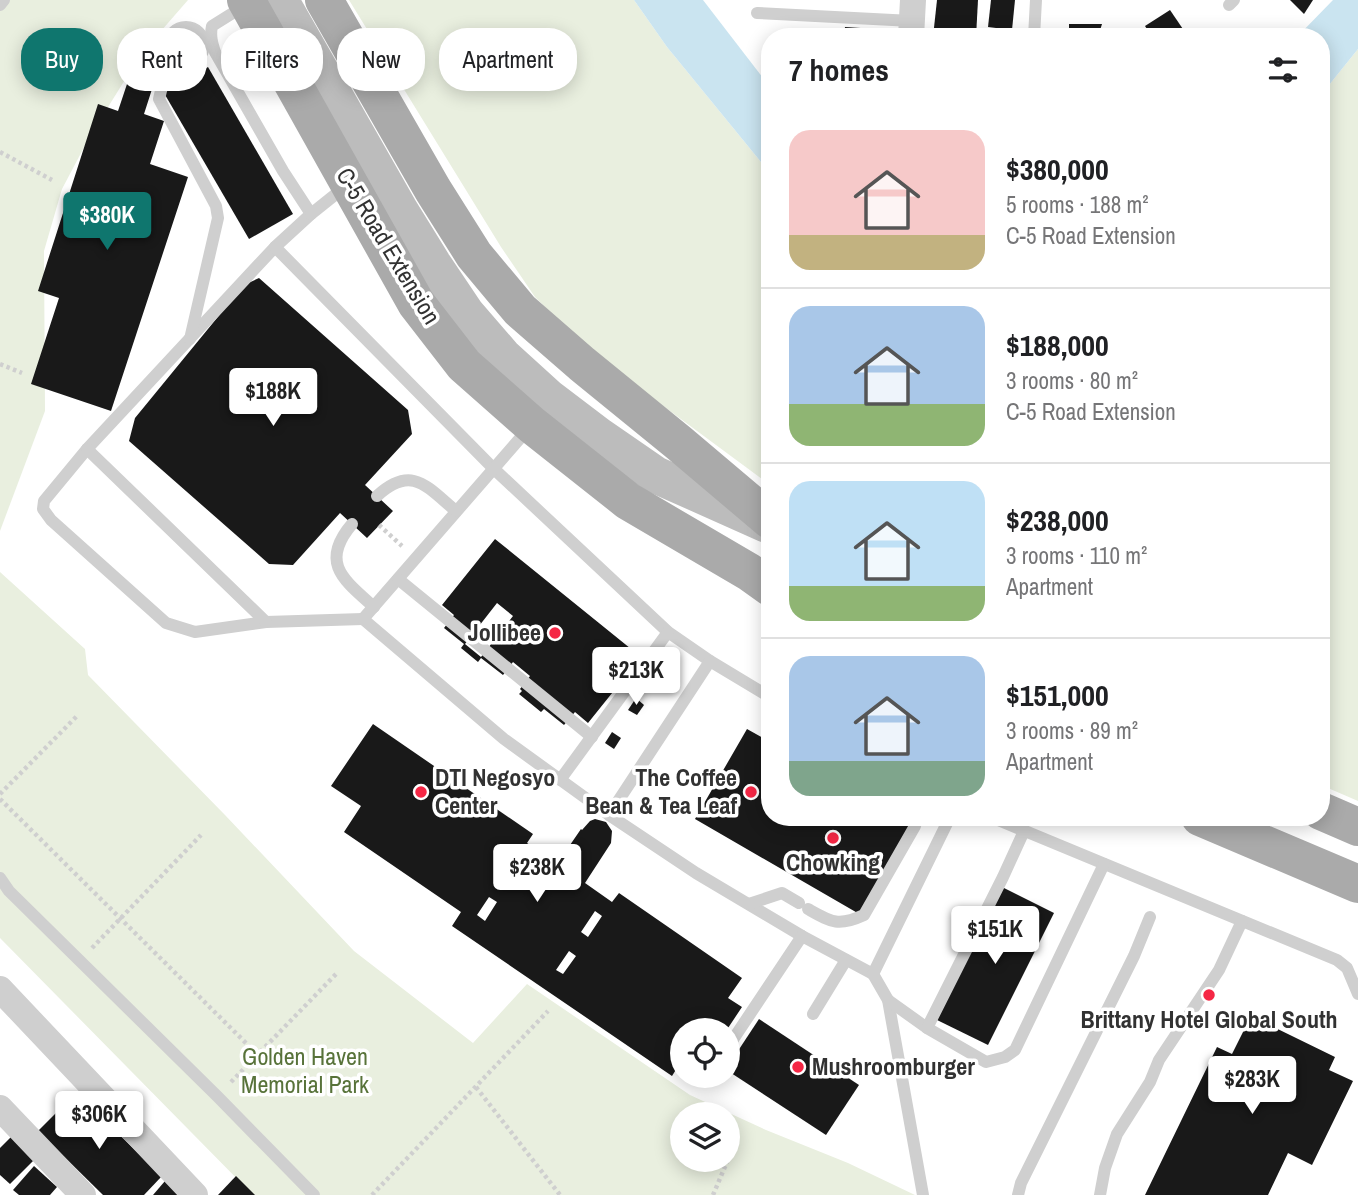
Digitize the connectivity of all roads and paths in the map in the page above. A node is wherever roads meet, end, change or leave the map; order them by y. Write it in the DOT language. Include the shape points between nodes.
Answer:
graph roads {
  1 [pos="4,0"];
  2 [pos="324,0"];
  3 [pos="1036,0"];
  4 [pos="258,1"];
  5 [pos="0,5"];
  6 [pos="757,13"];
  7 [pos="912,19"];
  8 [pos="212,26"];
  9 [pos="1034,28"];
  10 [pos="207,32"];
  11 [pos="161,91"];
  12 [pos="0,152"];
  13 [pos="52,180"];
  14 [pos="349,183"];
  15 [pos="311,214"];
  16 [pos="275,247"];
  17 [pos="190,340"];
  18 [pos="0,364"];
  19 [pos="22,373"];
  20 [pos="532,425"];
  21 [pos="87,449"];
  22 [pos="493,468"];
  23 [pos="656,475"];
  24 [pos="377,496"];
  25 [pos="456,511"];
  26 [pos="761,512"];
  27 [pos="761,522"];
  28 [pos="352,524"];
  29 [pos="379,525"];
  30 [pos="395,540"];
  31 [pos="398,579"];
  32 [pos="759,580"];
  33 [pos="374,607"];
  34 [pos="363,620"];
  35 [pos="266,622"];
  36 [pos="668,632"];
  37 [pos="710,662"];
  38 [pos="761,692"];
  39 [pos="78,715"];
  40 [pos="592,737"];
  41 [pos="560,780"];
  42 [pos="0,796"];
  43 [pos="609,815"];
  44 [pos="1330,815"];
  45 [pos="915,826"];
  46 [pos="946,826"];
  47 [pos="1012,826"];
  48 [pos="1221,826"];
  49 [pos="1358,827"];
  50 [pos="1024,831"];
  51 [pos="201,835"];
  52 [pos="1104,864"];
  53 [pos="0,878"];
  54 [pos="1358,884"];
  55 [pos="749,904"];
  56 [pos="1150,917"];
  57 [pos="120,918"];
  58 [pos="1241,921"];
  59 [pos="802,936"];
  60 [pos="80,960"];
  61 [pos="846,960"];
  62 [pos="338,972"];
  63 [pos="873,974"];
  64 [pos="0,989"];
  65 [pos="1358,994"];
  66 [pos="888,1000"];
  67 [pos="548,1011"];
  68 [pos="813,1014"];
  69 [pos="927,1028"];
  70 [pos="740,1029"];
  71 [pos="258,1055"];
  72 [pos="476,1087"];
  73 [pos="217,1096"];
  74 [pos="0,1108"];
  75 [pos="723,1172"];
  76 [pos="307,1192"];
  77 [pos="83,1195"];
  78 [pos="195,1195"];
  79 [pos="372,1195"];
  80 [pos="560,1195"];
  81 [pos="713,1195"];
  82 [pos="923,1195"];
  83 [pos="1018,1195"];
  84 [pos="1100,1195"];
  1 -- 5 [label="lane"];
  2 -- 26 [label="main road" via="474,255 520,310"];
  3 -- 9 [label="lane"];
  4 -- 8 [label="lane"];
  4 -- 14 [label="main road, C-5 Road Extension"];
  4 -- 23 [label="main road, C-5 Road Extension" via="466,313 548,397"];
  6 -- 7 [label="lane"];
  8 -- 10 [label="lane"];
  8 -- 15 [label="lane" via="215,52"];
  11 -- 17 [label="lane" via="159,99 216,206 218,218"];
  12 -- 13 [label="path"];
  14 -- 15 [label="lane"];
  14 -- 20 [label="main road, C-5 Road Extension" via="416,303 464,365"];
  15 -- 16 [label="lane"];
  16 -- 17 [label="lane"];
  16 -- 22 [label="lane"];
  17 -- 21 [label="lane"];
  18 -- 19 [label="path"];
  20 -- 22 [label="lane"];
  20 -- 32 [label="main road, C-5 Road Extension" via="628,501"];
  21 -- 35 [label="lane"];
  21 -- 35 [label="lane" via="44,501 43,509 51,520 166,623 195,632"];
  22 -- 25 [label="lane"];
  22 -- 36 [label="lane"];
  23 -- 27 [label="main road, C-5 Road Extension"];
  23 -- 32 [label="main road, C-5 Road Extension"];
  24 -- 25 [label="lane" via="410,479"];
  25 -- 31 [label="lane"];
  28 -- 33 [label="lane" via="342,535 336,555 338,569"];
  29 -- 30 [label="path"];
  31 -- 33 [label="lane"];
  31 -- 40 [label="lane"];
  33 -- 34 [label="lane"];
  34 -- 35 [label="lane"];
  34 -- 41 [label="lane"];
  36 -- 37 [label="lane"];
  36 -- 40 [label="lane"];
  37 -- 38 [label="lane"];
  37 -- 43 [label="lane"];
  39 -- 42 [label="path"];
  40 -- 41 [label="lane"];
  41 -- 43 [label="lane"];
  42 -- 57 [label="path"];
  43 -- 55 [label="lane"];
  44 -- 49 [label="main road"];
  45 -- 55 [label="lane" via="863,915 853,920 829,921 782,893"];
  46 -- 63 [label="lane"];
  47 -- 50 [label="lane"];
  48 -- 54 [label="main road"];
  50 -- 52 [label="lane"];
  50 -- 69 [label="lane"];
  51 -- 57 [label="path"];
  52 -- 58 [label="lane"];
  52 -- 69 [label="lane" via="1015,1050 1005,1058 986,1062"];
  53 -- 60 [label="lane"];
  55 -- 59 [label="lane"];
  56 -- 83 [label="lane"];
  57 -- 60 [label="path"];
  57 -- 71 [label="path"];
  58 -- 65 [label="lane" via="1337,960 1347,968"];
  58 -- 84 [label="lane" via="1219,970 1117,1134"];
  59 -- 61 [label="lane"];
  59 -- 70 [label="lane"];
  60 -- 73 [label="lane"];
  61 -- 63 [label="lane"];
  61 -- 68 [label="lane"];
  62 -- 71 [label="path"];
  63 -- 66 [label="lane"];
  64 -- 78 [label="street"];
  66 -- 69 [label="lane"];
  66 -- 82 [label="lane"];
  67 -- 72 [label="path"];
  71 -- 73 [label="path"];
  72 -- 79 [label="path"];
  72 -- 80 [label="path"];
  73 -- 76 [label="lane"];
  74 -- 77 [label="street"];
  75 -- 81 [label="path"];
}
